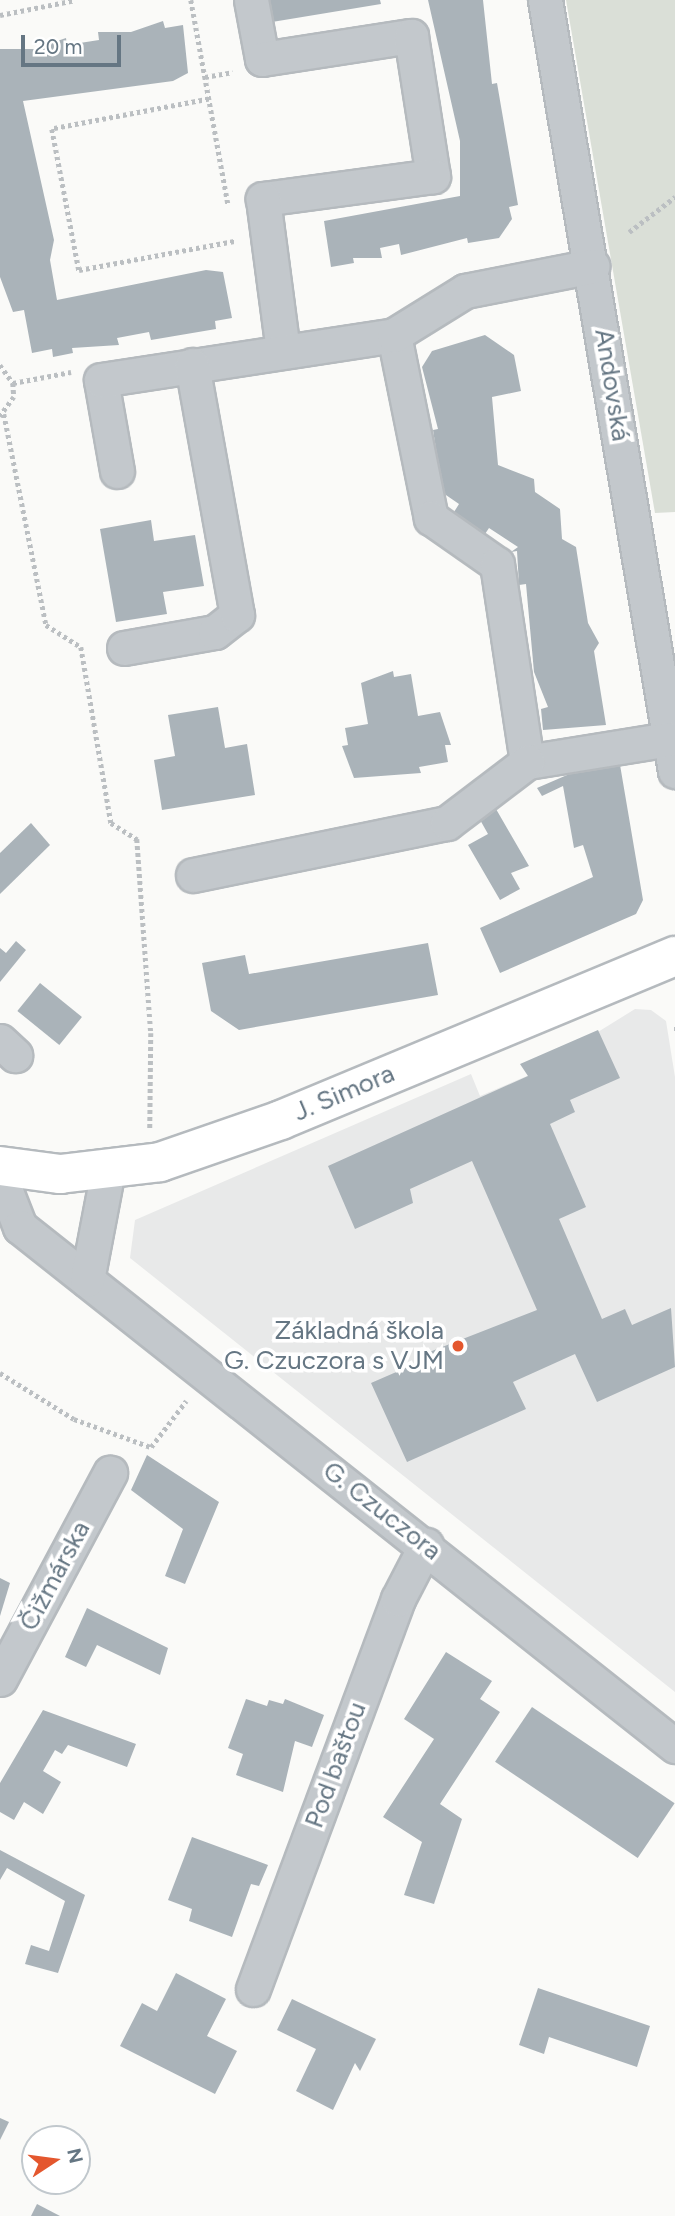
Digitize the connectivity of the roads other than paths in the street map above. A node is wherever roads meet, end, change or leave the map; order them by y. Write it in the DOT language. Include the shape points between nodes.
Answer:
graph roads {
  1 [pos="251,0"];
  2 [pos="545,0"];
  3 [pos="593,266"];
  4 [pos="394,335"];
  5 [pos="284,351"];
  6 [pos="192,365"];
  7 [pos="117,471"];
  8 [pos="124,648"];
  9 [pos="673,759"];
  10 [pos="527,762"];
  11 [pos="193,875"];
  12 [pos="675,957"];
  13 [pos="0,1166"];
  14 [pos="108,1170"];
  15 [pos="0,1176"];
  16 [pos="87,1280"];
  17 [pos="110,1473"];
  18 [pos="426,1545"];
  19 [pos="0,1679"];
  20 [pos="675,1746"];
  21 [pos="253,1989"];
  1 -- 5 [label="street" via="262,59 411,36 433,176 263,199"];
  2 -- 3 [label="street, Andovská"];
  3 -- 4 [label="street" via="465,291"];
  3 -- 9 [label="street, Andovská"];
  4 -- 5 [label="street"];
  4 -- 10 [label="street" via="431,518 497,564"];
  5 -- 6 [label="street"];
  6 -- 7 [label="street" via="101,380"];
  6 -- 8 [label="street" via="237,615 215,632"];
  9 -- 10 [label="street"];
  10 -- 11 [label="street" via="447,823"];
  12 -- 14 [label="main road, J. Simora" via="281,1121 160,1163"];
  13 -- 14 [label="main road, J. Simora" via="60,1174"];
  14 -- 16 [label="street"];
  15 -- 16 [label="street, G. Czuczora" via="20,1227"];
  16 -- 18 [label="street, G. Czuczora"];
  17 -- 19 [label="street, Čižmárska"];
  18 -- 20 [label="street, G. Czuczora"];
  18 -- 21 [label="street, Pod baštou" via="398,1600"];
}
